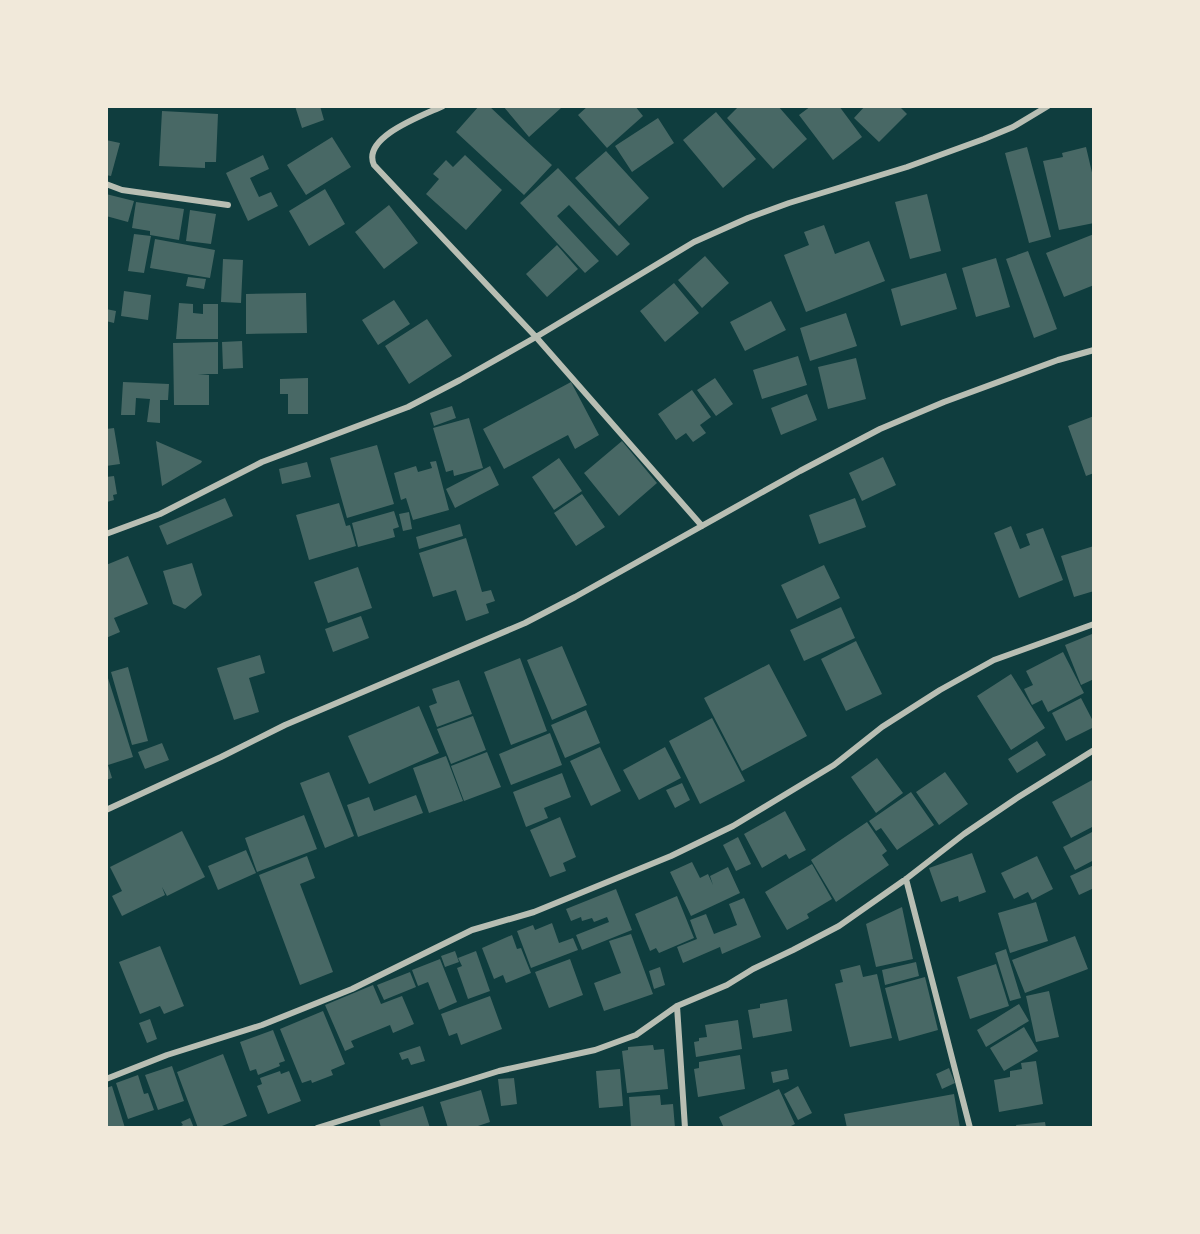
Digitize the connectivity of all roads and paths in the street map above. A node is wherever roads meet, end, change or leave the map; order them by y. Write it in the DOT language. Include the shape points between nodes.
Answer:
graph roads {
  1 [pos="443,106"];
  2 [pos="1048,106"];
  3 [pos="106,184"];
  4 [pos="228,205"];
  5 [pos="536,337"];
  6 [pos="1094,350"];
  7 [pos="702,526"];
  8 [pos="106,534"];
  9 [pos="1094,624"];
  10 [pos="1094,750"];
  11 [pos="106,810"];
  12 [pos="906,879"];
  13 [pos="677,1006"];
  14 [pos="106,1078"];
  15 [pos="317,1128"];
  16 [pos="685,1128"];
  17 [pos="970,1128"];
  1 -- 5 [label="street" via="386,136 373,148 372,160"];
  2 -- 5 [label="street" via="984,140 779,207 694,242"];
  3 -- 4 [label="street" via="122,190"];
  5 -- 7 [label="street"];
  5 -- 8 [label="street" via="408,407 262,462 160,514"];
  6 -- 7 [label="street" via="944,402 880,429"];
  7 -- 11 [label="street" via="525,623 285,725"];
  9 -- 14 [label="street" via="994,660 882,727 834,765 733,826 671,856 534,912 472,930 352,989 262,1025"];
  10 -- 12 [label="street" via="973,828"];
  12 -- 13 [label="street" via="839,926 728,985"];
  12 -- 17 [label="street"];
  13 -- 15 [label="street" via="636,1035 595,1050 499,1071"];
  13 -- 16 [label="street"];
}
